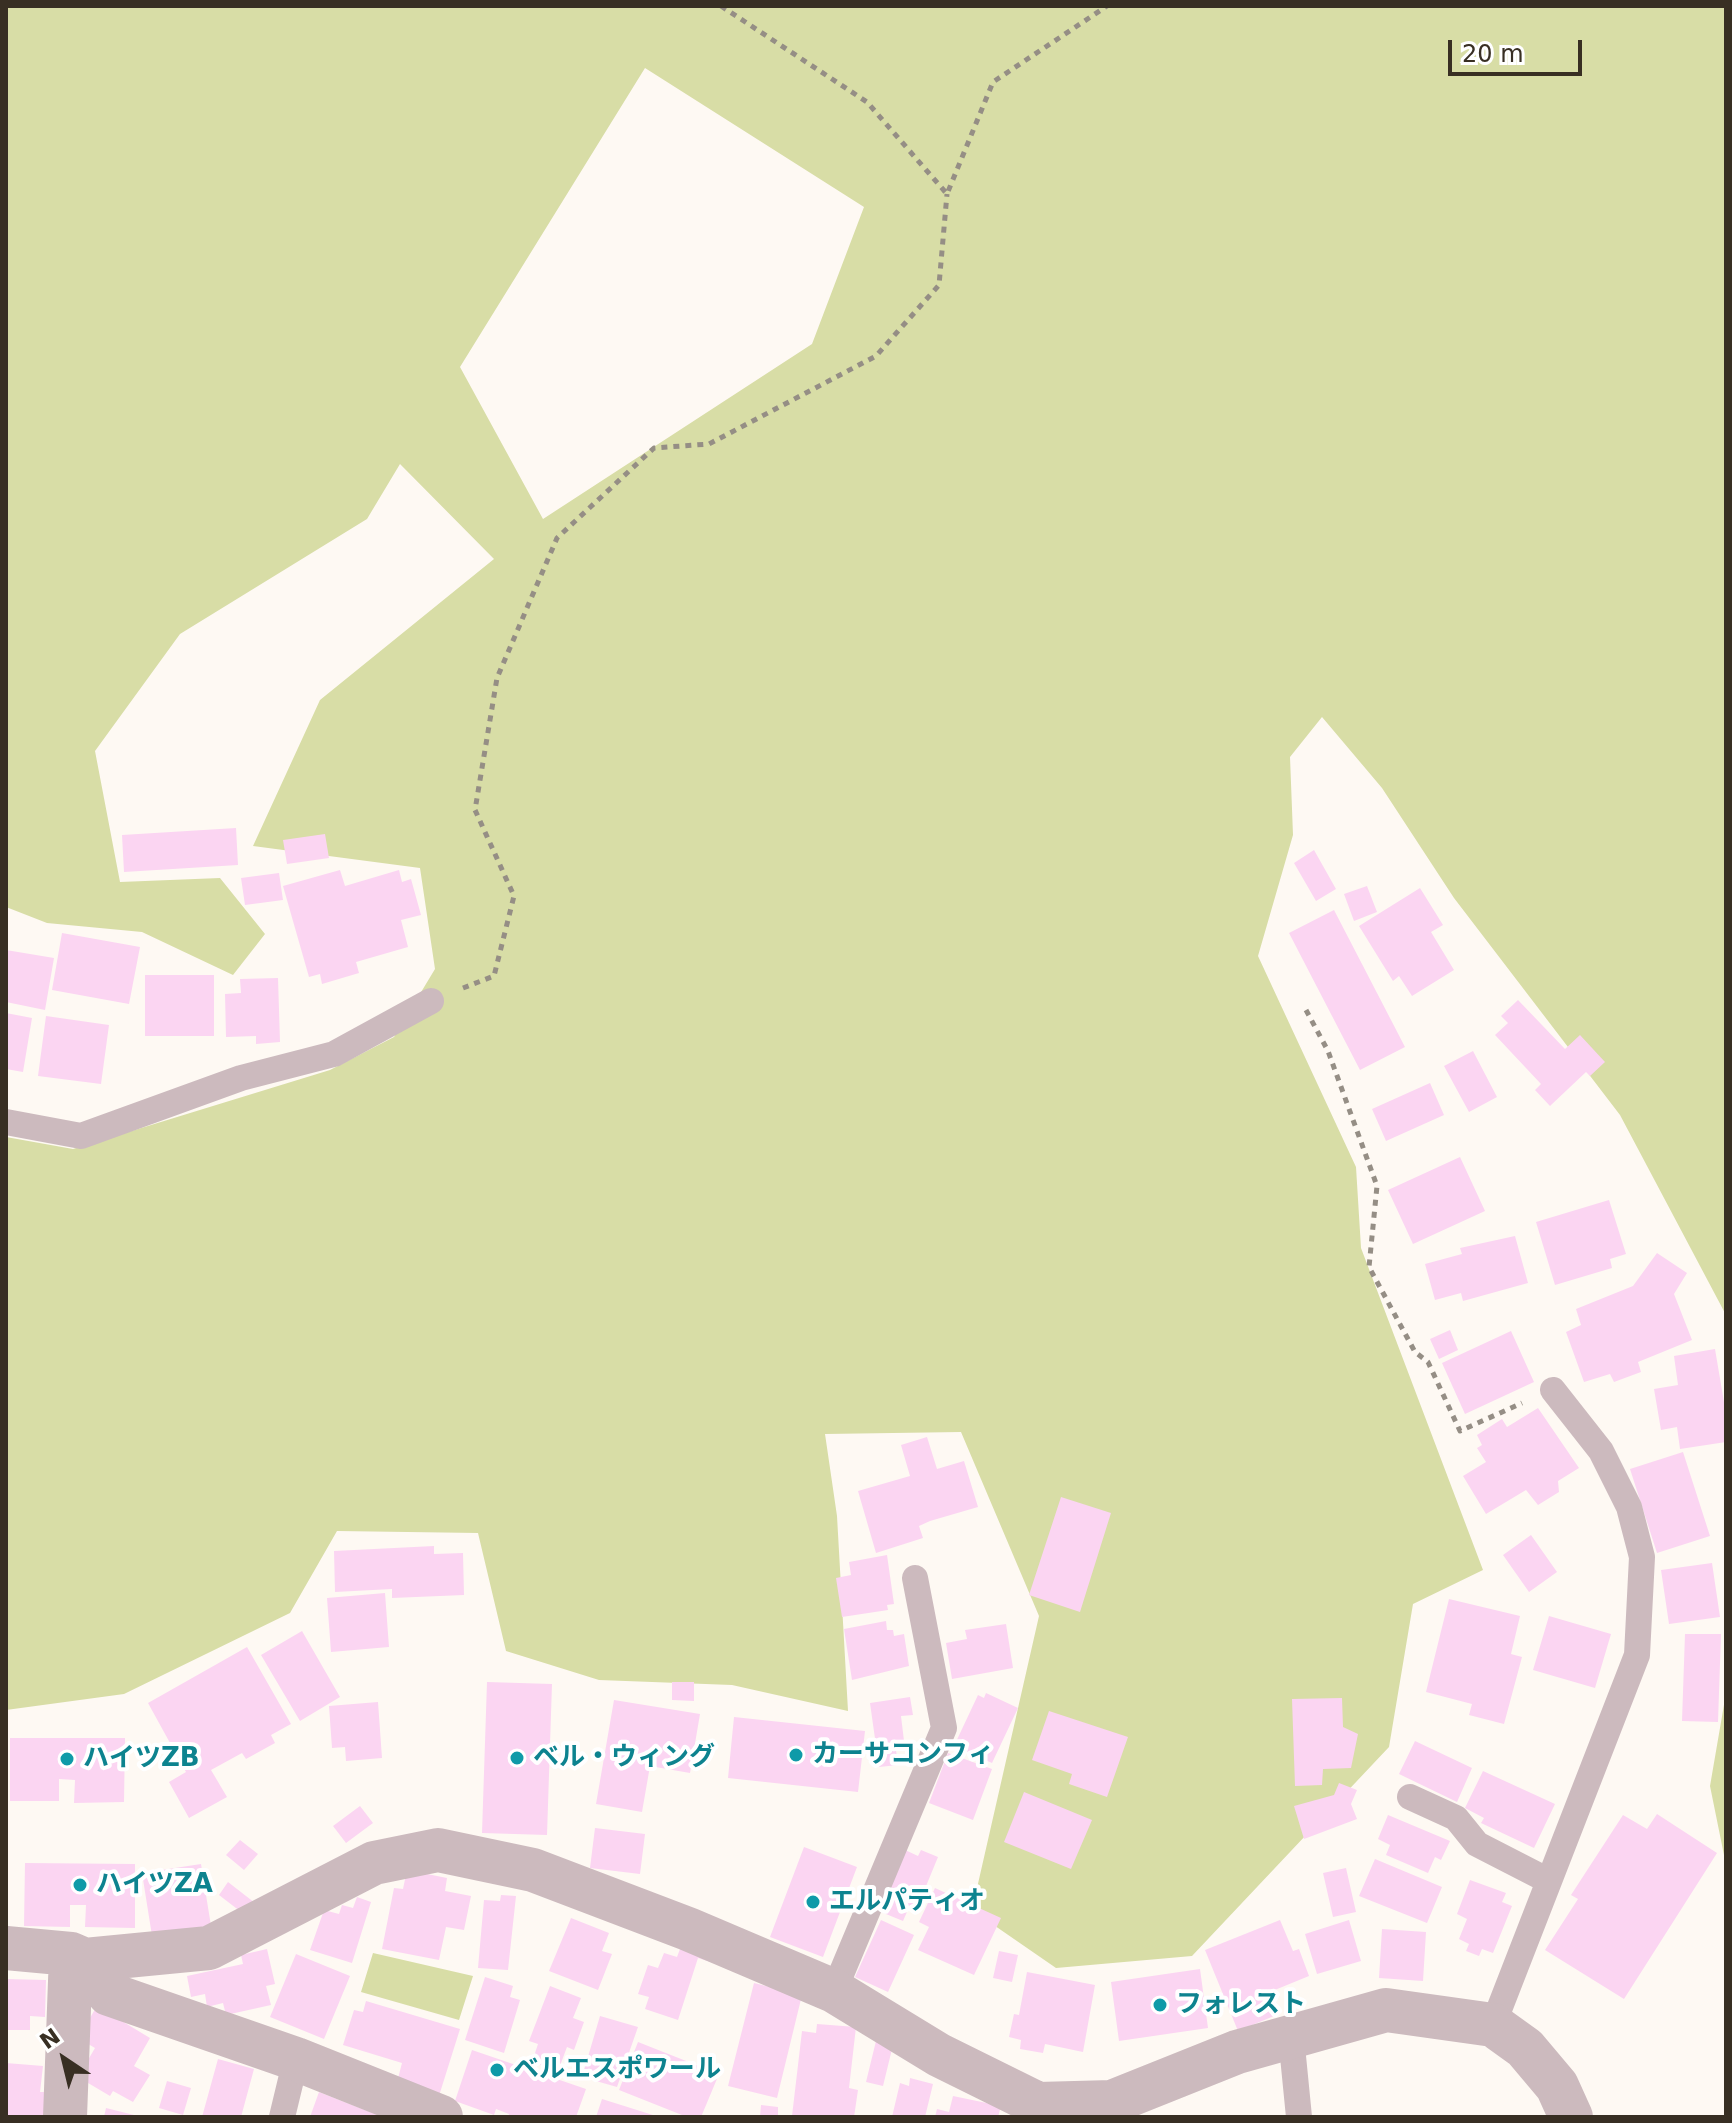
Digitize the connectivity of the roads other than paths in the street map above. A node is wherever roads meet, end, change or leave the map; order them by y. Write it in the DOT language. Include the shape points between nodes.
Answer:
graph roads {
  1 [pos="431,1001"];
  2 [pos="6,1122"];
  3 [pos="1553,1390"];
  4 [pos="915,1578"];
  5 [pos="1410,1797"];
  6 [pos="1549,1881"];
  7 [pos="6,1948"];
  8 [pos="78,1957"];
  9 [pos="834,1991"];
  10 [pos="1493,2025"];
  11 [pos="1291,2036"];
  12 [pos="296,2059"];
  13 [pos="1037,2110"];
  14 [pos="65,2117"];
  15 [pos="282,2117"];
  16 [pos="441,2117"];
  17 [pos="1299,2117"];
  18 [pos="1571,2117"];
  1 -- 2 [label="lane" via="334,1054 241,1078 81,1136"];
  3 -- 6 [label="lane" via="1601,1451 1629,1507 1642,1557 1637,1655"];
  4 -- 9 [label="lane" via="944,1728"];
  5 -- 6 [label="lane" via="1456,1818 1477,1844"];
  6 -- 10 [label="lane"];
  7 -- 8 [label="street"];
  8 -- 9 [label="street" via="209,1948 374,1863 438,1850 533,1870"];
  8 -- 12 [label="street" via="109,1994"];
  8 -- 14 [label="street"];
  9 -- 13 [label="street"];
  10 -- 11 [label="street" via="1386,2010"];
  10 -- 18 [label="street" via="1525,2048 1557,2086"];
  11 -- 13 [label="street" via="1112,2102"];
  11 -- 17 [label="lane"];
  12 -- 15 [label="lane"];
  12 -- 16 [label="street"];
}
